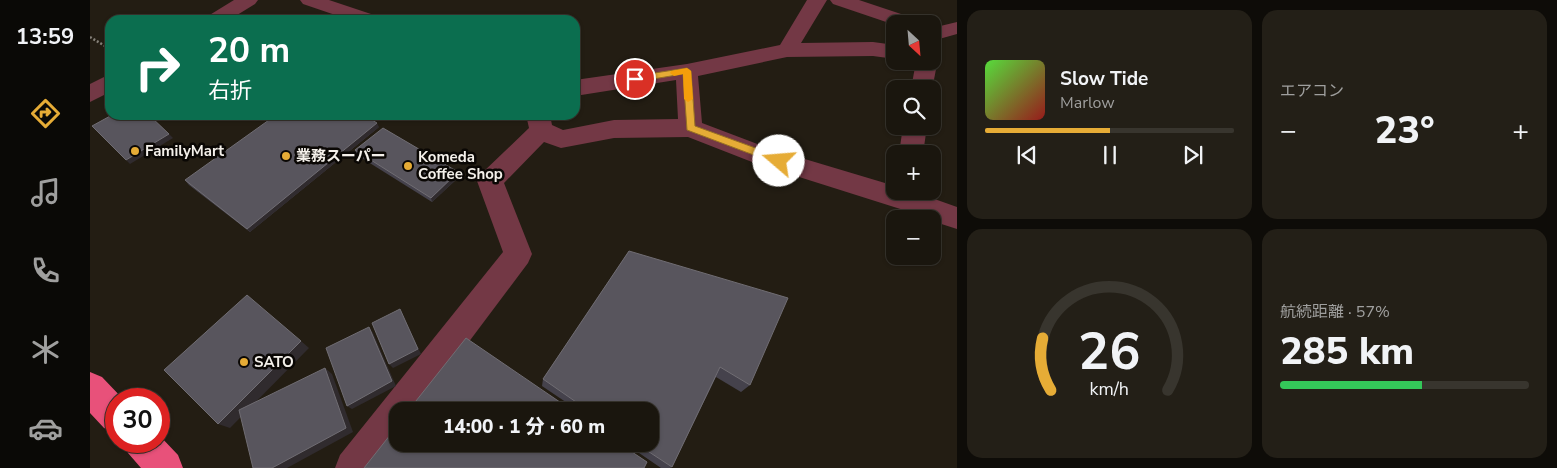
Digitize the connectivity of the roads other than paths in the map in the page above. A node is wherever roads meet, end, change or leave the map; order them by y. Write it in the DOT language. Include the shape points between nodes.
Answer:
graph roads {
  1 [pos="248,0"];
  2 [pos="310,0"];
  3 [pos="817,0"];
  4 [pos="840,0"];
  5 [pos="223,15"];
  6 [pos="355,15"];
  7 [pos="886,15"];
  8 [pos="957,28"];
  9 [pos="941,32"];
  10 [pos="886,46"];
  11 [pos="873,49"];
  12 [pos="787,50"];
  13 [pos="886,51"];
  14 [pos="687,71"];
  15 [pos="105,85"];
  16 [pos="580,87"];
  17 [pos="90,94"];
  18 [pos="539,122"];
  19 [pos="690,128"];
  20 [pos="886,190"];
  21 [pos="916,200"];
  22 [pos="957,218"];
  23 [pos="90,389"];
  24 [pos="105,405"];
  25 [pos="151,453"];
  26 [pos="165,468"];
  27 [pos="353,468"];
  1 -- 5 [label="street"];
  2 -- 6 [label="street"];
  3 -- 12 [label="street"];
  4 -- 7 [label="street"];
  8 -- 9 [label="street"];
  10 -- 11 [label="street"];
  11 -- 12 [label="street"];
  11 -- 13 [label="street"];
  12 -- 14 [label="street"];
  14 -- 16 [label="street"];
  14 -- 19 [label="street"];
  15 -- 17 [label="street"];
  18 -- 19 [label="street" via="561,140 614,128"];
  18 -- 27 [label="street" via="490,181 518,254"];
  19 -- 20 [label="street" via="761,155"];
  21 -- 22 [label="street"];
  23 -- 24 [label="highway"];
  25 -- 26 [label="highway"];
}
